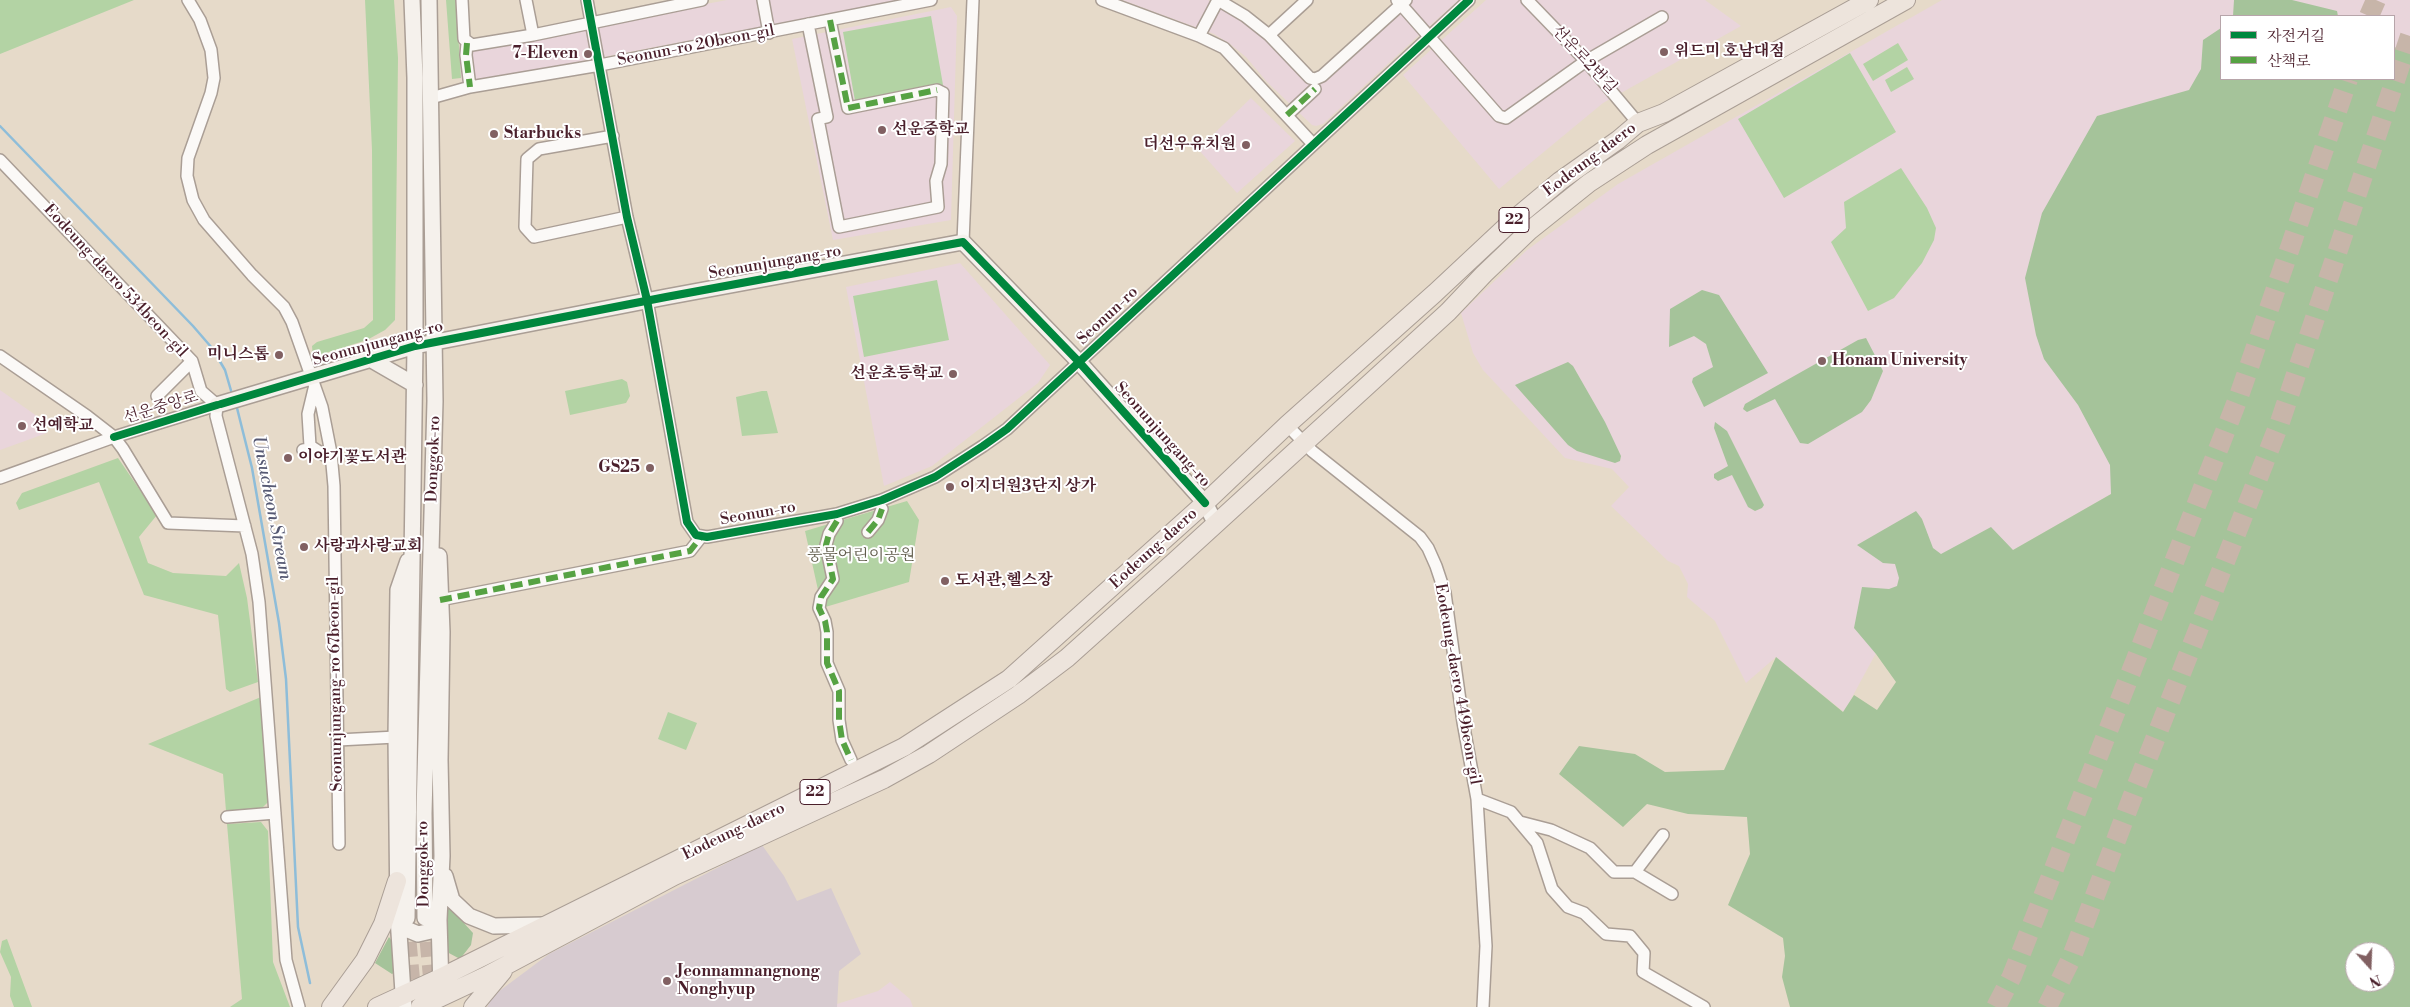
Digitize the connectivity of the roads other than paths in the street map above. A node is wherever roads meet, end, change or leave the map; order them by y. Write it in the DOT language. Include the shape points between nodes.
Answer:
graph roads {
  1 [pos="188,0"];
  2 [pos="412,0"];
  3 [pos="429,0"];
  4 [pos="462,0"];
  5 [pos="526,0"];
  6 [pos="587,0"];
  7 [pos="702,0"];
  8 [pos="763,0"];
  9 [pos="928,0"];
  10 [pos="973,0"];
  11 [pos="1102,0"];
  12 [pos="1218,0"];
  13 [pos="1307,0"];
  14 [pos="1469,0"];
  15 [pos="1527,0"];
  16 [pos="1869,0"];
  17 [pos="1906,0"];
  18 [pos="1401,2"];
  19 [pos="649,5"];
  20 [pos="1662,17"];
  21 [pos="830,20"];
  22 [pos="592,22"];
  23 [pos="808,24"];
  24 [pos="770,33"];
  25 [pos="533,35"];
  26 [pos="1269,35"];
  27 [pos="1199,36"];
  28 [pos="1430,37"];
  29 [pos="468,43"];
  30 [pos="1586,61"];
  31 [pos="600,65"];
  32 [pos="470,87"];
  33 [pos="1315,90"];
  34 [pos="431,98"];
  35 [pos="1287,115"];
  36 [pos="1638,123"];
  37 [pos="613,136"];
  38 [pos="1313,144"];
  39 [pos="0,160"];
  40 [pos="627,217"];
  41 [pos="963,242"];
  42 [pos="647,300"];
  43 [pos="435,342"];
  44 [pos="415,346"];
  45 [pos="0,356"];
  46 [pos="370,359"];
  47 [pos="192,361"];
  48 [pos="1079,362"];
  49 [pos="312,383"];
  50 [pos="415,385"];
  51 [pos="157,396"];
  52 [pos="247,396"];
  53 [pos="219,404"];
  54 [pos="1287,425"];
  55 [pos="114,437"];
  56 [pos="1305,444"];
  57 [pos="332,457"];
  58 [pos="434,474"];
  59 [pos="0,478"];
  60 [pos="1205,503"];
  61 [pos="882,509"];
  62 [pos="837,522"];
  63 [pos="1216,524"];
  64 [pos="245,526"];
  65 [pos="868,532"];
  66 [pos="702,537"];
  67 [pos="412,552"];
  68 [pos="440,600"];
  69 [pos="396,737"];
  70 [pos="338,740"];
  71 [pos="851,760"];
  72 [pos="1477,799"];
  73 [pos="275,813"];
  74 [pos="227,817"];
  75 [pos="1520,822"];
  76 [pos="1663,835"];
  77 [pos="339,844"];
  78 [pos="442,856"];
  79 [pos="1635,872"];
  80 [pos="397,881"];
  81 [pos="1672,894"];
  82 [pos="402,918"];
  83 [pos="432,919"];
  84 [pos="548,925"];
  85 [pos="511,961"];
  86 [pos="440,978"];
  87 [pos="403,1001"];
  88 [pos="443,1002"];
  89 [pos="299,1007"];
  90 [pos="331,1007"];
  91 [pos="377,1007"];
  92 [pos="420,1007"];
  93 [pos="473,1007"];
  94 [pos="1483,1007"];
  95 [pos="1704,1007"];
  1 -- 49 [label="street, Seonunjungang-ro 67beon-gil" via="200,20 211,50 214,78 188,158 187,176 193,200 209,225 284,307"];
  2 -- 44 [label="main road, Donggok-ro"];
  3 -- 34 [label="main road, Donggok-ro"];
  4 -- 29 [label="street" via="464,39"];
  5 -- 25 [label="street"];
  6 -- 22 [label="street"];
  7 -- 19 [label="street"];
  8 -- 24 [label="street"];
  9 -- 21 [label="street, Seonun-ro 20beon-gil"];
  10 -- 41 [label="street"];
  11 -- 27 [label="street"];
  12 -- 26 [label="street"];
  12 -- 27 [label="street"];
  13 -- 26 [label="street"];
  14 -- 28 [label="street, Seonun-ro"];
  15 -- 30 [label="street, 선운로2번길"];
  16 -- 36 [label="main road, Eodeung-daero / 22" via="1664,113"];
  17 -- 56 [label="main road, Eodeung-daero / 22" via="1647,145 1589,183 1529,232"];
  18 -- 26 [label="street" via="1315,79 1310,78"];
  18 -- 28 [label="street"];
  19 -- 22 [label="street"];
  20 -- 30 [label="street"];
  21 -- 23 [label="street, Seonun-ro 20beon-gil"];
  21 -- 23 [label="street" via="848,108 937,90 943,92 941,164 936,181 938,207 838,227 818,119 826,117"];
  22 -- 25 [label="street"];
  22 -- 31 [label="street"];
  23 -- 24 [label="street, Seonun-ro 20beon-gil"];
  24 -- 31 [label="street, Seonun-ro 20beon-gil"];
  25 -- 29 [label="street"];
  27 -- 35 [label="street" via="1224,48"];
  28 -- 30 [label="street" via="1502,118 1512,116"];
  28 -- 38 [label="street, Seonun-ro"];
  29 -- 32 [label="street" via="466,55"];
  30 -- 36 [label="street, 선운로2번길"];
  31 -- 32 [label="street, Seonun-ro 20beon-gil"];
  31 -- 37 [label="street"];
  32 -- 34 [label="street, Seonun-ro 20beon-gil"];
  33 -- 35 [label="street"];
  34 -- 43 [label="main road, Donggok-ro"];
  35 -- 38 [label="street"];
  36 -- 54 [label="main road, Eodeung-daero / 22" via="1560,181 1512,222"];
  37 -- 40 [label="street"];
  37 -- 40 [label="street" via="540,149 528,159 525,227 534,237"];
  38 -- 48 [label="street, Seonun-ro"];
  39 -- 47 [label="street, Eodeung-daero 534beon-gil"];
  40 -- 42 [label="street"];
  41 -- 42 [label="main road, Seonunjungang-ro"];
  41 -- 48 [label="main road, Seonunjungang-ro"];
  42 -- 43 [label="main road, Seonunjungang-ro"];
  42 -- 66 [label="street" via="687,522 692,532"];
  43 -- 44 [label="main road, Seonunjungang-ro"];
  43 -- 58 [label="main road, Donggok-ro"];
  44 -- 46 [label="main road, Seonunjungang-ro"];
  44 -- 50 [label="main road, Donggok-ro"];
  45 -- 55 [label="street"];
  46 -- 49 [label="main road, Seonunjungang-ro"];
  46 -- 50 [label="main road"];
  47 -- 51 [label="street"];
  47 -- 53 [label="street, Eodeung-daero 534beon-gil" via="201,391"];
  48 -- 60 [label="main road, Seonunjungang-ro"];
  48 -- 66 [label="street, Seonun-ro" via="1007,429 935,477 882,500 837,514"];
  49 -- 52 [label="main road, Seonunjungang-ro"];
  49 -- 57 [label="street, Seonunjungang-ro 67beon-gil" via="322,407"];
  49 -- 57 [label="street" via="306,448"];
  50 -- 67 [label="main road, Donggok-ro"];
  52 -- 53 [label="main road, 선운중앙로"];
  53 -- 55 [label="street, 선운중앙로"];
  53 -- 64 [label="street" via="216,416"];
  54 -- 56 [label="street, Eodeung-daero 449beon-gil"];
  54 -- 60 [label="main road, Eodeung-daero / 22"];
  55 -- 59 [label="street, 선운중앙로"];
  55 -- 64 [label="street" via="168,523"];
  56 -- 63 [label="main road, Eodeung-daero / 22"];
  56 -- 72 [label="street, Eodeung-daero 449beon-gil" via="1420,537 1428,548 1445,593"];
  57 -- 70 [label="street, Seonunjungang-ro 67beon-gil"];
  58 -- 68 [label="main road"];
  58 -- 83 [label="main road, Donggok-ro" via="424,803"];
  60 -- 63 [label="main road, Seonunjungang-ro"];
  60 -- 84 [label="main road, Eodeung-daero / 22" via="1009,678 904,747"];
  61 -- 65 [label="street"];
  62 -- 71 [label="street" via="826,545 833,579 821,597 819,608 827,632 827,663 839,690 842,740"];
  63 -- 85 [label="main road, Eodeung-daero / 22" via="1067,658 929,754 884,779 674,876"];
  64 -- 73 [label="street" via="262,631"];
  66 -- 68 [label="street" via="690,551"];
  67 -- 69 [label="main road" via="398,590"];
  67 -- 82 [label="main road, Donggok-ro"];
  68 -- 78 [label="main road"];
  69 -- 70 [label="street"];
  69 -- 80 [label="main road"];
  70 -- 77 [label="street, Seonunjungang-ro 67beon-gil"];
  72 -- 75 [label="street, Eodeung-daero 449beon-gil" via="1511,812"];
  72 -- 94 [label="street, Eodeung-daero 449beon-gil" via="1486,946"];
  73 -- 74 [label="street"];
  73 -- 89 [label="street" via="286,960"];
  75 -- 79 [label="street, Eodeung-daero 449beon-gil" via="1551,830 1590,848 1614,872"];
  75 -- 95 [label="street, Eodeung-daero 449beon-gil" via="1538,843 1552,888 1568,907 1584,913 1606,934 1630,936 1644,953 1643,972"];
  76 -- 79 [label="street"];
  78 -- 83 [label="main road"];
  78 -- 84 [label="main road" via="452,900 469,916 494,926"];
  79 -- 81 [label="street, Eodeung-daero 449beon-gil"];
  80 -- 82 [label="main road"];
  80 -- 90 [label="main road" via="383,924 365,960"];
  82 -- 83 [label="main road" via="406,929 418,934 431,931"];
  82 -- 87 [label="main road"];
  83 -- 86 [label="main road"];
  84 -- 86 [label="main road, Eodeung-daero / 22"];
  85 -- 88 [label="main road, Eodeung-daero / 22"];
  85 -- 93 [label="main road"];
  86 -- 87 [label="main road, Eodeung-daero / 22"];
  86 -- 88 [label="main road"];
  87 -- 91 [label="main road, Eodeung-daero / 22"];
  88 -- 92 [label="main road, Eodeung-daero / 22"];
}
